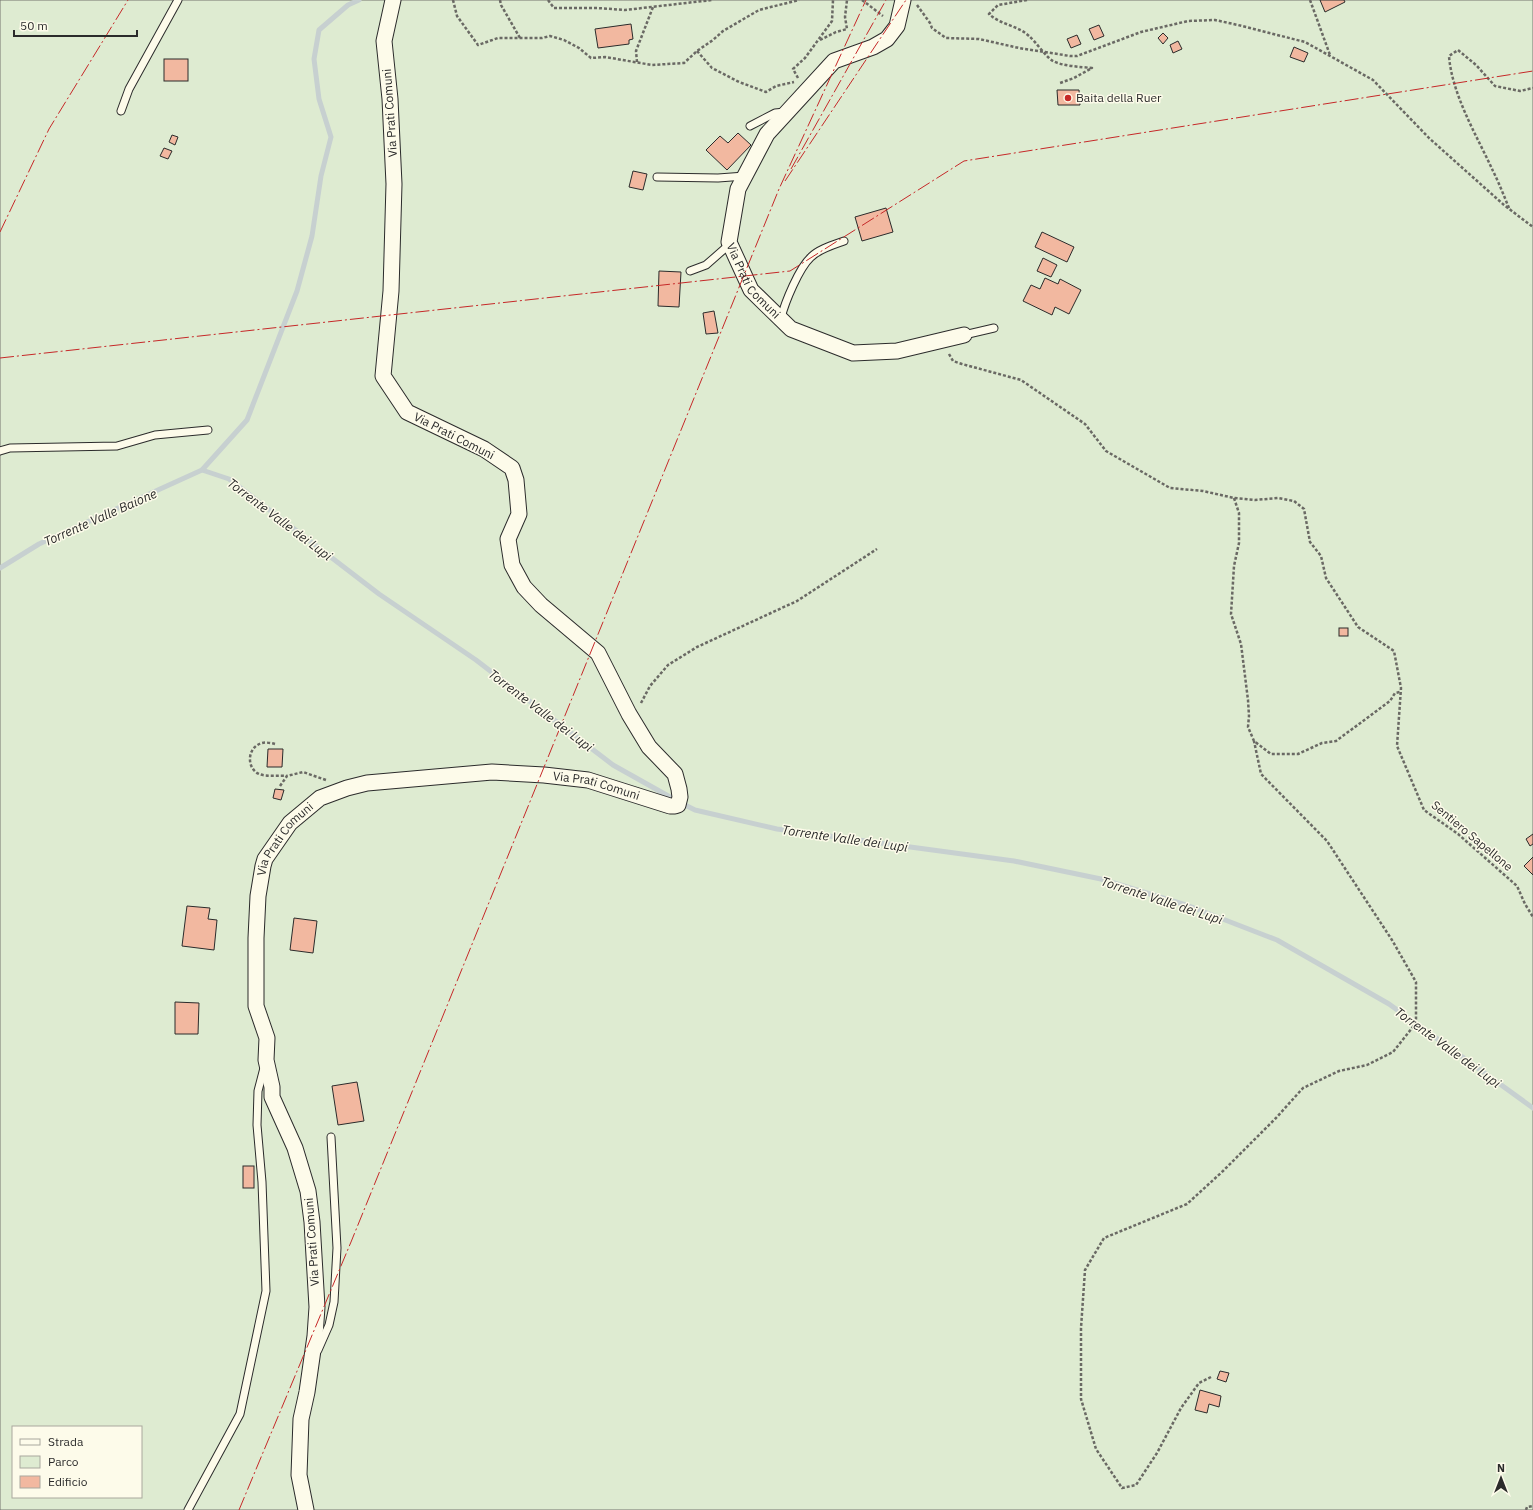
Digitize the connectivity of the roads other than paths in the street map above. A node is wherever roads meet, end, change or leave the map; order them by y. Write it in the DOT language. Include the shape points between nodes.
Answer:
graph roads {
  1 [pos="178,0"];
  2 [pos="393,0"];
  3 [pos="909,2"];
  4 [pos="121,111"];
  5 [pos="788,112"];
  6 [pos="750,126"];
  7 [pos="745,176"];
  8 [pos="657,177"];
  9 [pos="844,241"];
  10 [pos="730,244"];
  11 [pos="690,271"];
  12 [pos="780,318"];
  13 [pos="994,328"];
  14 [pos="964,335"];
  15 [pos="208,430"];
  16 [pos="0,451"];
  17 [pos="266,1060"];
  18 [pos="331,1137"];
  19 [pos="311,1368"];
  20 [pos="188,1510"];
  21 [pos="306,1510"];
  1 -- 4 [label="lane" via="130,89"];
  2 -- 17 [label="street, Via Prati Comuni" via="384,41 394,184 391,291 383,376 407,412 484,449 512,468 516,480 519,514 508,539 512,565 524,587 541,605 598,653 649,747 675,774 680,797 678,805 670,806 588,780 492,772 367,783 320,798 290,823 263,866 258,896 256,1006 267,1038"];
  3 -- 5 [label="street, Via Prati Comuni" via="887,39 873,47 834,61"];
  5 -- 6 [label="lane" via="775,113"];
  5 -- 7 [label="street, Via Prati Comuni" via="767,134"];
  7 -- 8 [label="lane"];
  7 -- 10 [label="street, Via Prati Comuni" via="738,189"];
  9 -- 12 [label="lane" via="811,257 785,301"];
  10 -- 11 [label="lane" via="706,265"];
  10 -- 12 [label="street, Via Prati Comuni" via="751,290"];
  12 -- 14 [label="street, Via Prati Comuni" via="791,329 853,353 897,351"];
  13 -- 14 [label="lane"];
  15 -- 16 [label="lane" via="155,435 117,446 10,448"];
  17 -- 19 [label="street, Via Prati Comuni" via="272,1097 295,1148 308,1191 317,1307"];
  17 -- 20 [label="lane" via="258,1091 257,1125 266,1291 240,1414"];
  18 -- 19 [label="lane" via="337,1248 334,1302 329,1325"];
  19 -- 21 [label="street, Via Prati Comuni" via="301,1419 299,1475"];
}
